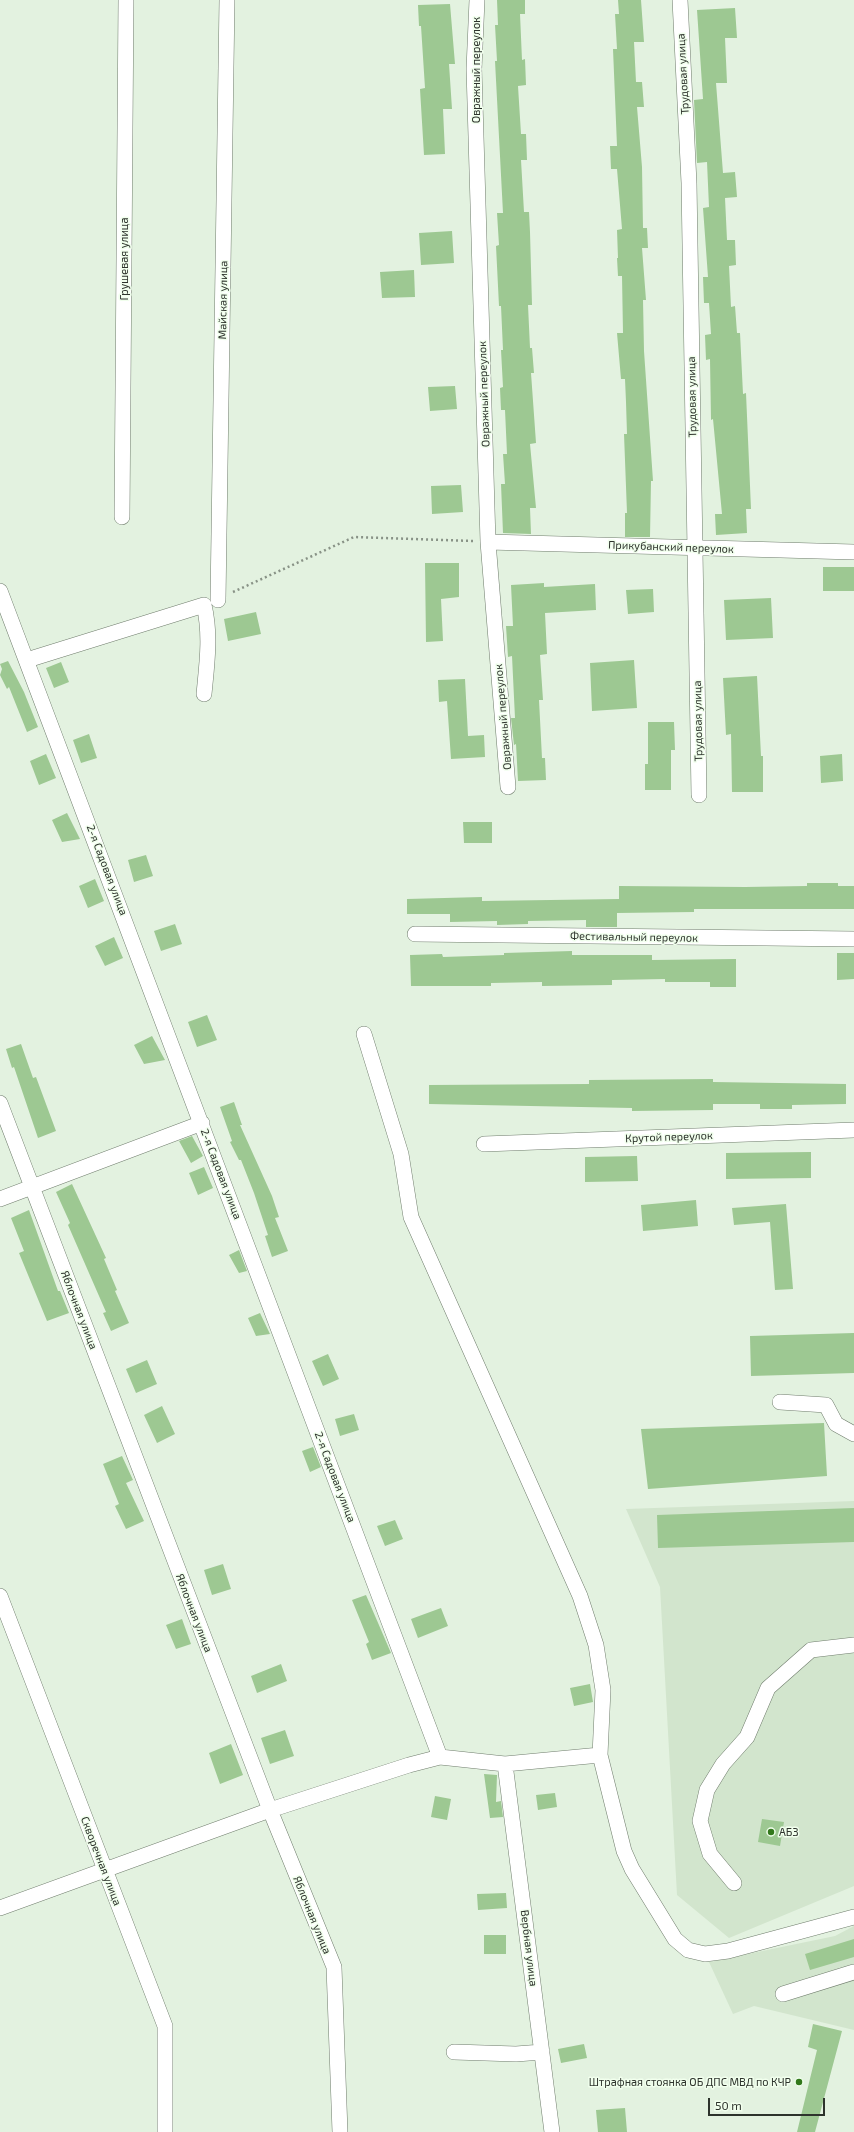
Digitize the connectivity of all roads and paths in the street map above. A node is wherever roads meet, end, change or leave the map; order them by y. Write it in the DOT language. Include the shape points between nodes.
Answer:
graph roads {
  1 [pos="126,0"];
  2 [pos="227,0"];
  3 [pos="477,0"];
  4 [pos="680,0"];
  5 [pos="122,517"];
  6 [pos="488,542"];
  7 [pos="695,548"];
  8 [pos="854,552"];
  9 [pos="0,591"];
  10 [pos="218,600"];
  11 [pos="27,660"];
  12 [pos="204,694"];
  13 [pos="508,787"];
  14 [pos="699,795"];
  15 [pos="415,934"];
  16 [pos="854,939"];
  17 [pos="364,1034"];
  18 [pos="0,1103"];
  19 [pos="202,1124"];
  20 [pos="854,1130"];
  21 [pos="484,1144"];
  22 [pos="32,1187"];
  23 [pos="0,1199"];
  24 [pos="780,1402"];
  25 [pos="854,1434"];
  26 [pos="0,1596"];
  27 [pos="854,1645"];
  28 [pos="600,1755"];
  29 [pos="440,1757"];
  30 [pos="505,1764"];
  31 [pos="270,1810"];
  32 [pos="104,1870"];
  33 [pos="734,1883"];
  34 [pos="0,1908"];
  35 [pos="854,1917"];
  36 [pos="854,1972"];
  37 [pos="783,1994"];
  38 [pos="454,2052"];
  39 [pos="542,2052"];
  40 [pos="165,2132"];
  41 [pos="340,2132"];
  42 [pos="552,2132"];
  1 -- 5 [label="street, Грушевая улица"];
  2 -- 10 [label="street, Майская улица"];
  3 -- 6 [label="street, Овражный переулок" via="474,69"];
  4 -- 7 [label="street, Трудовая улица" via="689,183"];
  6 -- 7 [label="street, Прикубанский переулок"];
  6 -- 10 [label="path" via="354,537"];
  6 -- 13 [label="street, Овражный переулок"];
  7 -- 8 [label="street, Прикубанский переулок"];
  7 -- 14 [label="street, Трудовая улица"];
  9 -- 11 [label="street, 2-я Садовая улица"];
  11 -- 12 [label="street" via="204,605 209,650"];
  11 -- 19 [label="street, 2-я Садовая улица"];
  15 -- 16 [label="street, Фестивальный переулок"];
  17 -- 28 [label="street" via="401,1154 411,1217 580,1596 596,1645 603,1690"];
  18 -- 22 [label="street, Яблочная улица"];
  19 -- 22 [label="street"];
  19 -- 29 [label="street, 2-я Садовая улица"];
  20 -- 21 [label="street, Крутой переулок"];
  22 -- 23 [label="street"];
  22 -- 31 [label="street, Яблочная улица"];
  24 -- 25 [label="street" via="826,1405 836,1424"];
  26 -- 32 [label="street, Скворечная улица"];
  27 -- 33 [label="street" via="811,1650 768,1688 747,1737 723,1764 707,1790 700,1821 710,1854"];
  28 -- 30 [label="street"];
  28 -- 35 [label="street" via="627,1857 676,1939 688,1950 705,1954 728,1951"];
  29 -- 30 [label="street"];
  29 -- 31 [label="street"];
  30 -- 39 [label="street, Вербная улица"];
  31 -- 32 [label="street"];
  31 -- 41 [label="street, Яблочная улица" via="334,1967"];
  32 -- 34 [label="street"];
  32 -- 40 [label="street, Скворечная улица" via="165,2026"];
  36 -- 37 [label="street"];
  38 -- 39 [label="street"];
  39 -- 42 [label="street, Вербная улица"];
}
